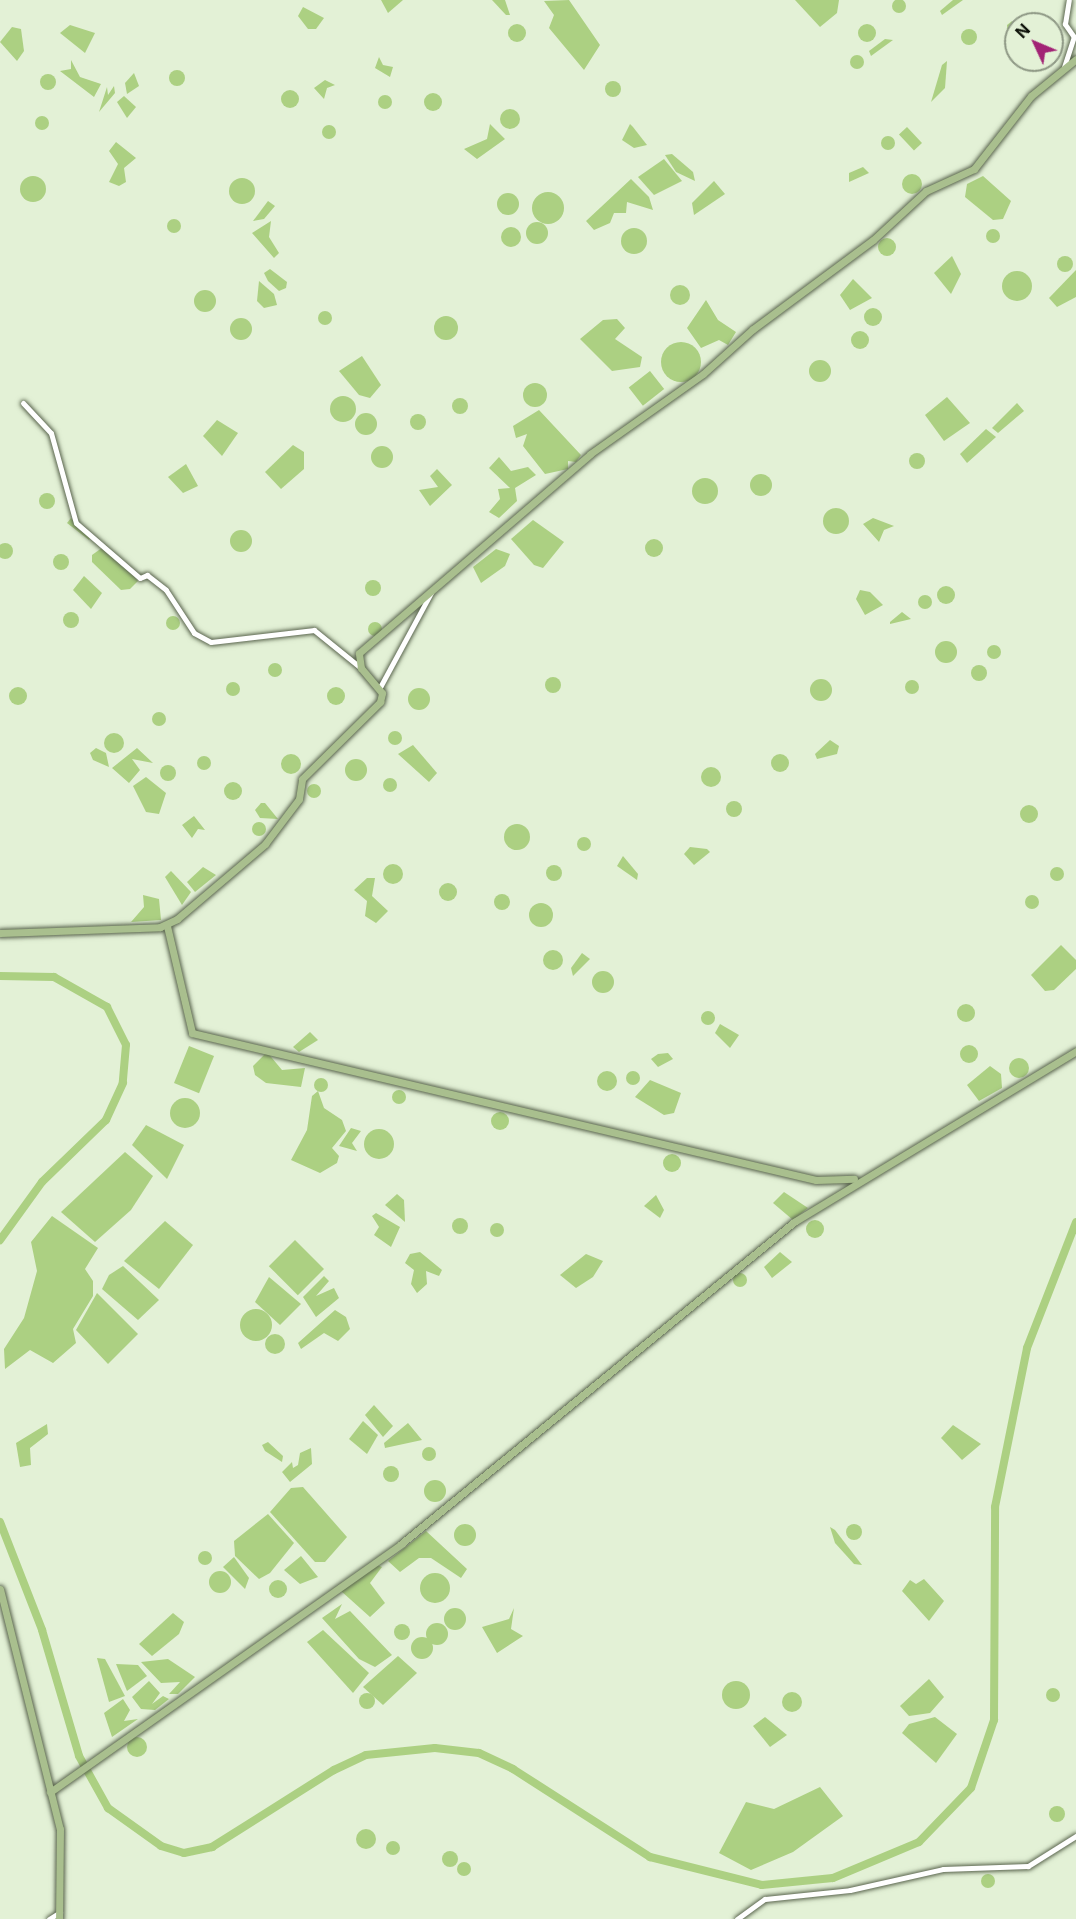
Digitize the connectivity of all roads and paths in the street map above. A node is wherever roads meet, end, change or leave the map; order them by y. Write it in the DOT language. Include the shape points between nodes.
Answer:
graph roads {
  1 [pos="1069,0"];
  2 [pos="1076,59"];
  3 [pos="1064,67"];
  4 [pos="1058,72"];
  5 [pos="23,403"];
  6 [pos="433,590"];
  7 [pos="361,668"];
  8 [pos="380,689"];
  9 [pos="167,926"];
  10 [pos="0,933"];
  11 [pos="1076,1051"];
  12 [pos="860,1178"];
  13 [pos="0,1588"];
  14 [pos="50,1792"];
  15 [pos="1076,1836"];
  16 [pos="59,1915"];
  17 [pos="49,1919"];
  18 [pos="737,1919"];
  1 -- 3 [label="street" via="1065,24 1074,38"];
  2 -- 3 [label="main road"];
  4 -- 6 [label="main road" via="1031,96 974,169 926,191 873,240 753,329 703,374 590,454"];
  5 -- 7 [label="street" via="51,433 76,523 140,578 147,575 166,590 194,633 211,642 314,630"];
  6 -- 7 [label="main road" via="359,653"];
  6 -- 8 [label="street"];
  7 -- 8 [label="main road"];
  8 -- 9 [label="main road" via="380,702 302,780 299,799 265,844"];
  9 -- 10 [label="main road"];
  9 -- 12 [label="main road" via="192,1033 816,1180"];
  11 -- 12 [label="main road"];
  12 -- 14 [label="main road" via="747,1259 401,1544"];
  13 -- 14 [label="main road"];
  14 -- 16 [label="main road" via="62,1849"];
  15 -- 18 [label="street" via="1028,1866 943,1869 850,1890 765,1899"];
  16 -- 17 [label="street"];
}
